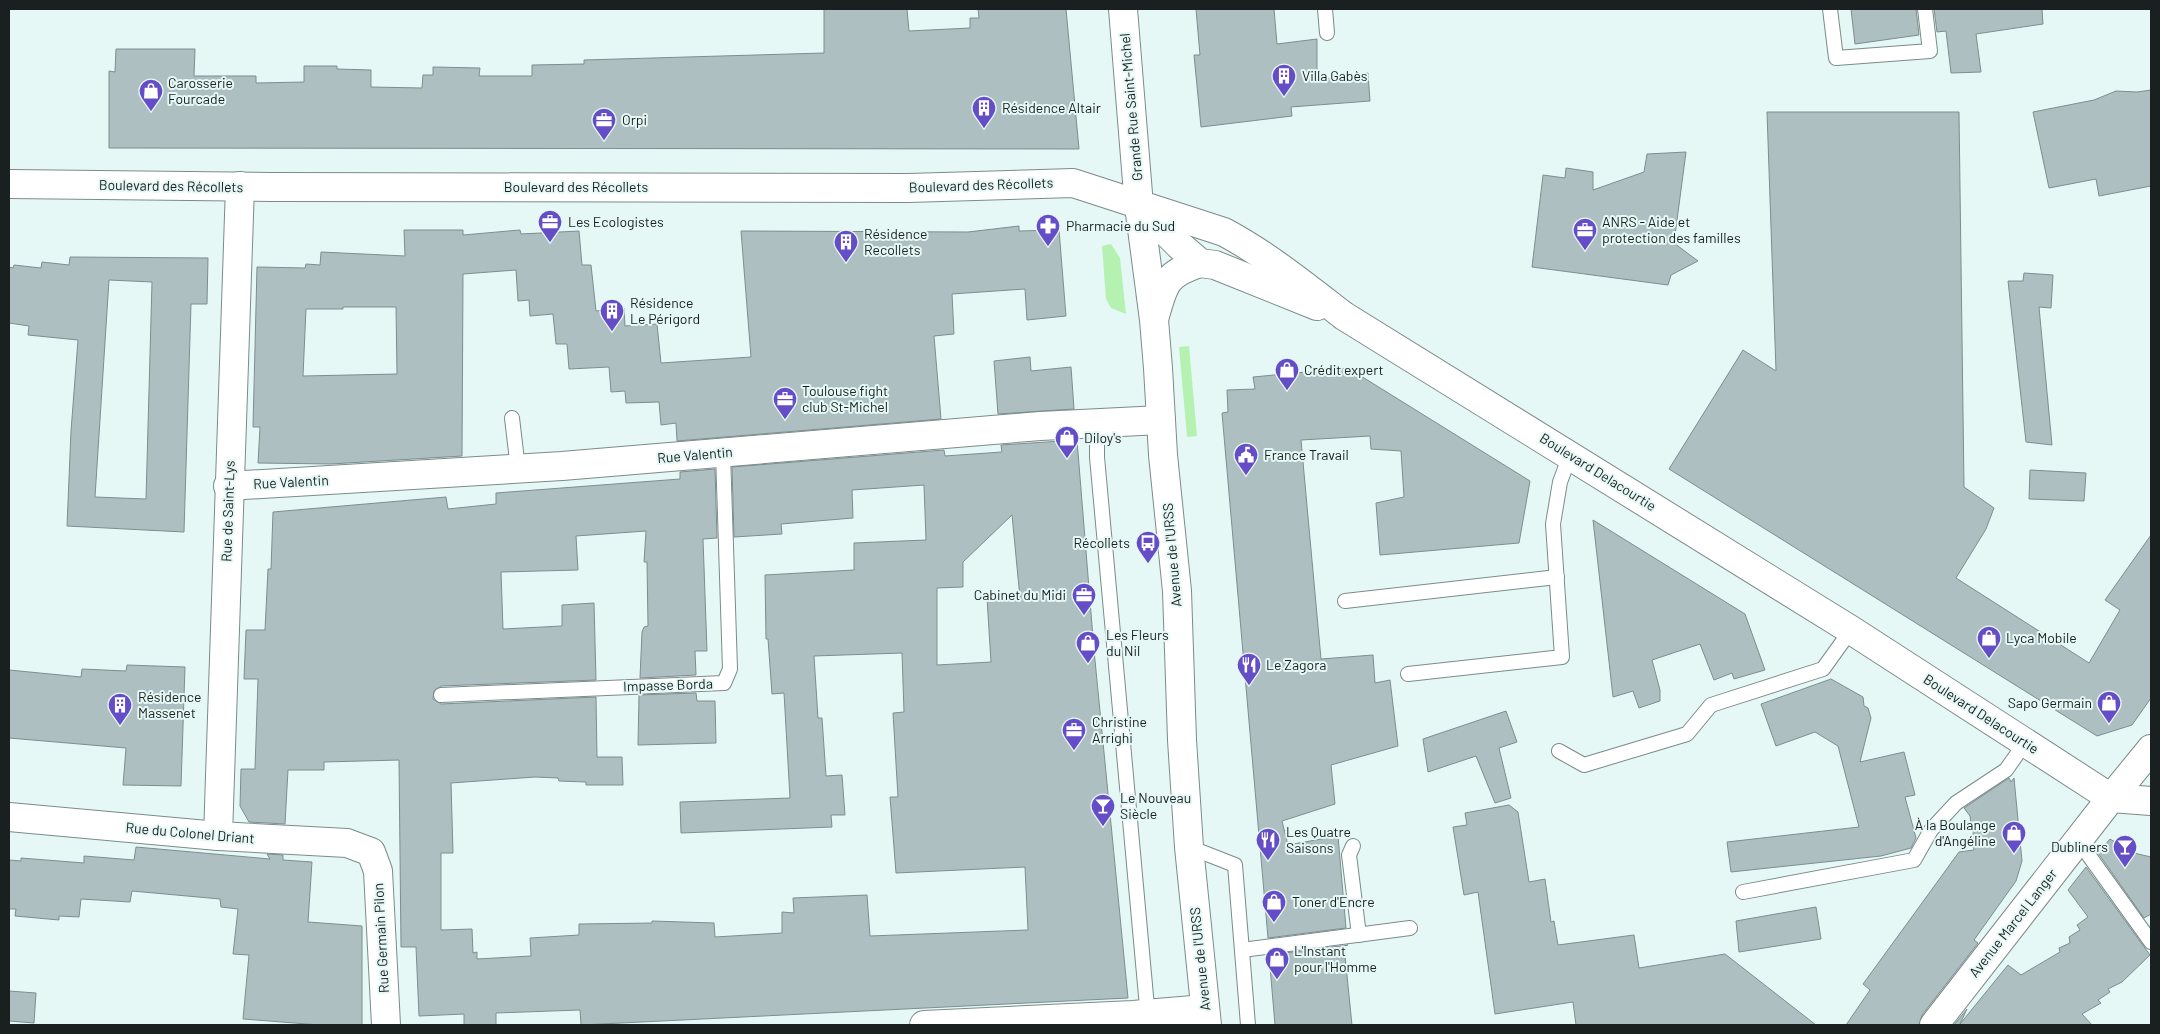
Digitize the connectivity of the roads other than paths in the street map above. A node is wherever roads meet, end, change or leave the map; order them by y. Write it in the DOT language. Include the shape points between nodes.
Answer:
graph roads {
  1 [pos="1123,9"];
  2 [pos="1325,9"];
  3 [pos="1830,9"];
  4 [pos="1925,9"];
  5 [pos="1328,33"];
  6 [pos="9,184"];
  7 [pos="240,186"];
  8 [pos="1139,206"];
  9 [pos="1200,263"];
  10 [pos="1344,316"];
  11 [pos="1154,320"];
  12 [pos="512,418"];
  13 [pos="1161,420"];
  14 [pos="1097,423"];
  15 [pos="723,453"];
  16 [pos="1570,454"];
  17 [pos="518,469"];
  18 [pos="228,486"];
  19 [pos="1557,577"];
  20 [pos="1346,601"];
  21 [pos="1851,630"];
  22 [pos="1408,674"];
  23 [pos="441,695"];
  24 [pos="2025,743"];
  25 [pos="2151,749"];
  26 [pos="1558,751"];
  27 [pos="2111,798"];
  28 [pos="2151,800"];
  29 [pos="9,817"];
  30 [pos="218,836"];
  31 [pos="2078,839"];
  32 [pos="1353,846"];
  33 [pos="1189,847"];
  34 [pos="371,852"];
  35 [pos="1743,892"];
  36 [pos="1410,928"];
  37 [pos="1358,934"];
  38 [pos="2151,942"];
  39 [pos="1242,950"];
  40 [pos="1206,1017"];
  41 [pos="1148,1020"];
  42 [pos="386,1025"];
  43 [pos="924,1025"];
  44 [pos="1248,1025"];
  45 [pos="1934,1025"];
  1 -- 8 [label="main road, Grande Rue Saint-Michel"];
  2 -- 5 [label="lane"];
  3 -- 4 [label="lane" via="1836,58 1930,51"];
  6 -- 7 [label="main road, Boulevard des Récollets"];
  7 -- 8 [label="main road, Boulevard des Récollets" via="908,188 1073,183"];
  7 -- 18 [label="main road, Rue de Saint-Lys"];
  8 -- 9 [label="main road, Boulevard Delacourtie"];
  8 -- 10 [label="main road, Boulevard Delacourtie" via="1231,236 1271,260"];
  8 -- 11 [label="main road, Avenue de l'URSS"];
  9 -- 10 [label="main road, Boulevard Delacourtie"];
  9 -- 11 [label="main road" via="1180,269 1163,287"];
  10 -- 16 [label="main road, Boulevard Delacourtie"];
  11 -- 13 [label="main road, Avenue de l'URSS"];
  12 -- 17 [label="lane"];
  13 -- 14 [label="main road, Rue Valentin"];
  13 -- 33 [label="main road, Avenue de l'URSS" via="1176,591"];
  14 -- 15 [label="main road, Rue Valentin"];
  14 -- 41 [label="lane" via="1097,457"];
  15 -- 17 [label="main road, Rue Valentin"];
  15 -- 23 [label="lane, Impasse Borda" via="730,669 724,683"];
  16 -- 19 [label="lane" via="1560,482 1553,524"];
  16 -- 21 [label="main road, Boulevard Delacourtie"];
  17 -- 18 [label="main road, Rue Valentin"];
  18 -- 30 [label="main road, Rue de Saint-Lys"];
  19 -- 20 [label="lane"];
  19 -- 22 [label="lane" via="1562,657"];
  21 -- 24 [label="main road, Boulevard Delacourtie"];
  21 -- 26 [label="lane" via="1823,669 1711,705 1686,734 1584,765"];
  24 -- 27 [label="main road, Boulevard Delacourtie"];
  24 -- 35 [label="lane" via="2006,770 1956,803 1931,830 1914,860"];
  25 -- 27 [label="main road, Avenue Marcel Langer"];
  27 -- 28 [label="main road"];
  27 -- 31 [label="main road, Avenue Marcel Langer"];
  29 -- 30 [label="main road, Rue du Colonel Driant"];
  30 -- 34 [label="main road, Rue du Colonel Driant" via="347,843"];
  31 -- 38 [label="lane"];
  31 -- 45 [label="main road, Avenue Marcel Langer"];
  32 -- 37 [label="lane" via="1349,855"];
  33 -- 39 [label="lane" via="1235,865"];
  33 -- 40 [label="main road, Avenue de l'URSS"];
  34 -- 42 [label="main road, Rue Germain Pilon" via="378,871"];
  36 -- 37 [label="lane"];
  37 -- 39 [label="lane"];
  39 -- 44 [label="lane"];
  40 -- 41 [label="main road"];
  41 -- 43 [label="main road"];
}
